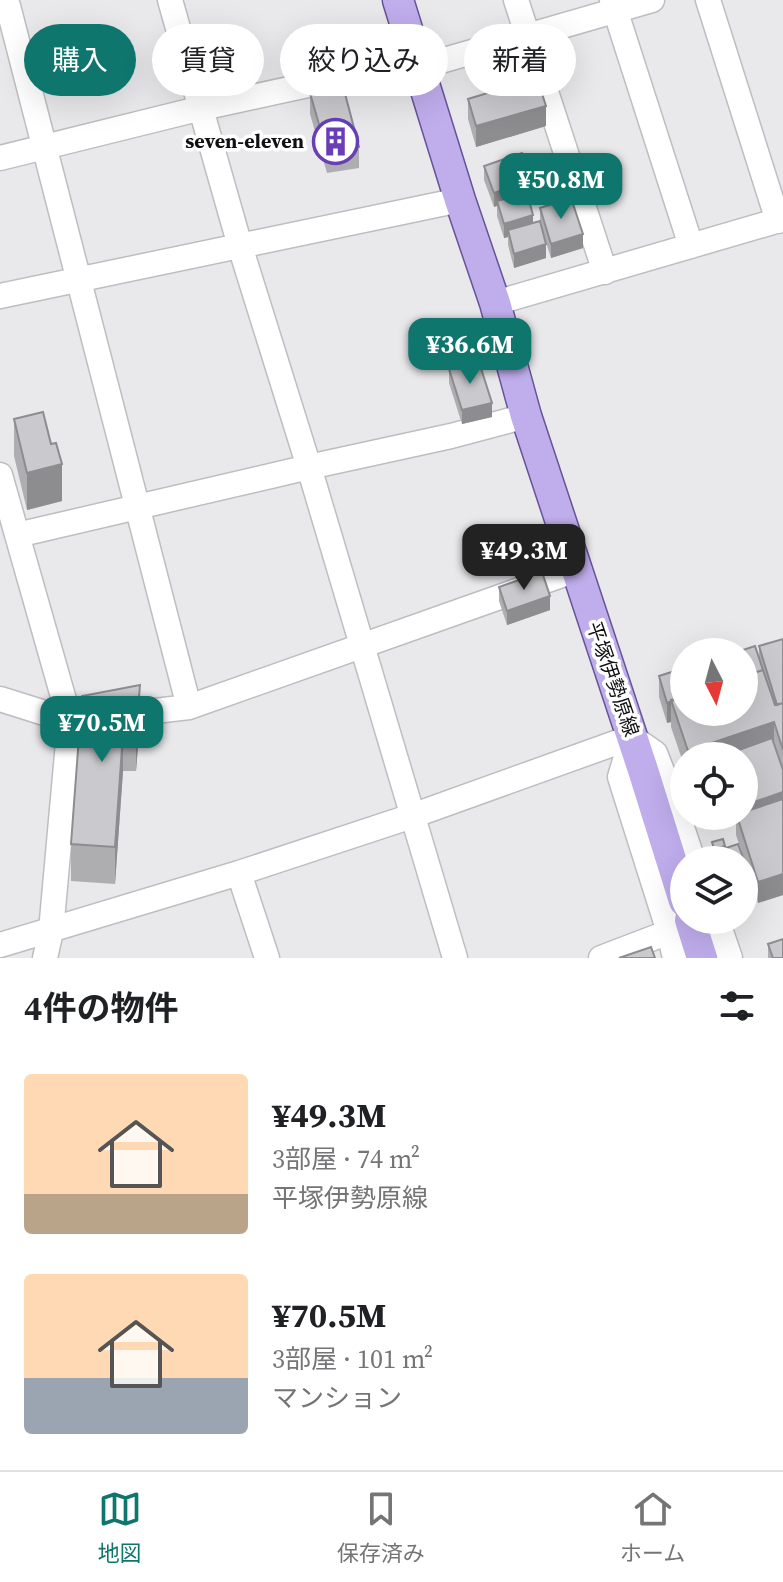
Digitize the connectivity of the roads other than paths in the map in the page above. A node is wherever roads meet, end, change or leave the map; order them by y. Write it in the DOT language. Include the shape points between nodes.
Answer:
graph roads {
  1 [pos="170,0"];
  2 [pos="398,0"];
  3 [pos="516,0"];
  4 [pos="652,0"];
  5 [pos="708,0"];
  6 [pos="12,5"];
  7 [pos="614,5"];
  8 [pos="406,24"];
  9 [pos="523,24"];
  10 [pos="561,24"];
  11 [pos="280,92"];
  12 [pos="429,96"];
  13 [pos="547,96"];
  14 [pos="202,108"];
  15 [pos="45,147"];
  16 [pos="0,158"];
  17 [pos="460,200"];
  18 [pos="780,220"];
  19 [pos="240,246"];
  20 [pos="691,246"];
  21 [pos="605,272"];
  22 [pos="79,279"];
  23 [pos="0,296"];
  24 [pos="495,303"];
  25 [pos="526,416"];
  26 [pos="309,467"];
  27 [pos="0,475"];
  28 [pos="137,507"];
  29 [pos="5,510"];
  30 [pos="17,535"];
  31 [pos="576,570"];
  32 [pos="362,646"];
  33 [pos="0,699"];
  34 [pos="189,707"];
  35 [pos="70,721"];
  36 [pos="632,737"];
  37 [pos="412,816"];
  38 [pos="688,846"];
  39 [pos="670,857"];
  40 [pos="239,873"];
  41 [pos="670,903"];
  42 [pos="670,930"];
  43 [pos="51,931"];
  44 [pos="678,934"];
  45 [pos="685,934"];
  46 [pos="722,934"];
  47 [pos="0,945"];
  48 [pos="45,958"];
  49 [pos="267,958"];
  50 [pos="455,958"];
  51 [pos="601,958"];
  52 [pos="675,958"];
  53 [pos="702,958"];
  54 [pos="730,958"];
  1 -- 14 [label="street"];
  2 -- 8 [label="main road, 平塚伊勢原線"];
  3 -- 9 [label="street"];
  4 -- 7 [label="street"];
  5 -- 18 [label="street"];
  6 -- 15 [label="street"];
  7 -- 10 [label="street"];
  7 -- 20 [label="street"];
  11 -- 14 [label="street"];
  12 -- 17 [label="main road, 平塚伊勢原線"];
  13 -- 21 [label="street"];
  14 -- 15 [label="street"];
  14 -- 19 [label="street"];
  15 -- 16 [label="street"];
  15 -- 22 [label="street"];
  17 -- 19 [label="street"];
  17 -- 24 [label="main road, 平塚伊勢原線"];
  18 -- 20 [label="street"];
  19 -- 22 [label="street"];
  19 -- 26 [label="street"];
  20 -- 21 [label="street"];
  21 -- 24 [label="street"];
  22 -- 23 [label="street"];
  22 -- 28 [label="street"];
  24 -- 25 [label="main road, 平塚伊勢原線"];
  25 -- 26 [label="street"];
  25 -- 31 [label="main road, 平塚伊勢原線"];
  26 -- 28 [label="street"];
  26 -- 32 [label="street"];
  27 -- 29 [label="street"];
  28 -- 30 [label="street"];
  28 -- 34 [label="street"];
  29 -- 30 [label="street"];
  30 -- 35 [label="street"];
  31 -- 32 [label="street"];
  31 -- 36 [label="main road, 平塚伊勢原線"];
  32 -- 34 [label="street"];
  32 -- 37 [label="street"];
  33 -- 35 [label="street"];
  34 -- 35 [label="street"];
  35 -- 43 [label="street"];
  36 -- 37 [label="street"];
  36 -- 38 [label="street" via="655,753"];
  36 -- 39 [label="main road, 平塚伊勢原線"];
  36 -- 41 [label="street" via="620,777"];
  37 -- 40 [label="street"];
  37 -- 50 [label="street"];
  40 -- 43 [label="street"];
  40 -- 49 [label="street"];
  42 -- 51 [label="street"];
  43 -- 47 [label="street"];
  43 -- 48 [label="street"];
  44 -- 52 [label="street"];
  45 -- 53 [label="main road"];
  46 -- 54 [label="street"];
}
